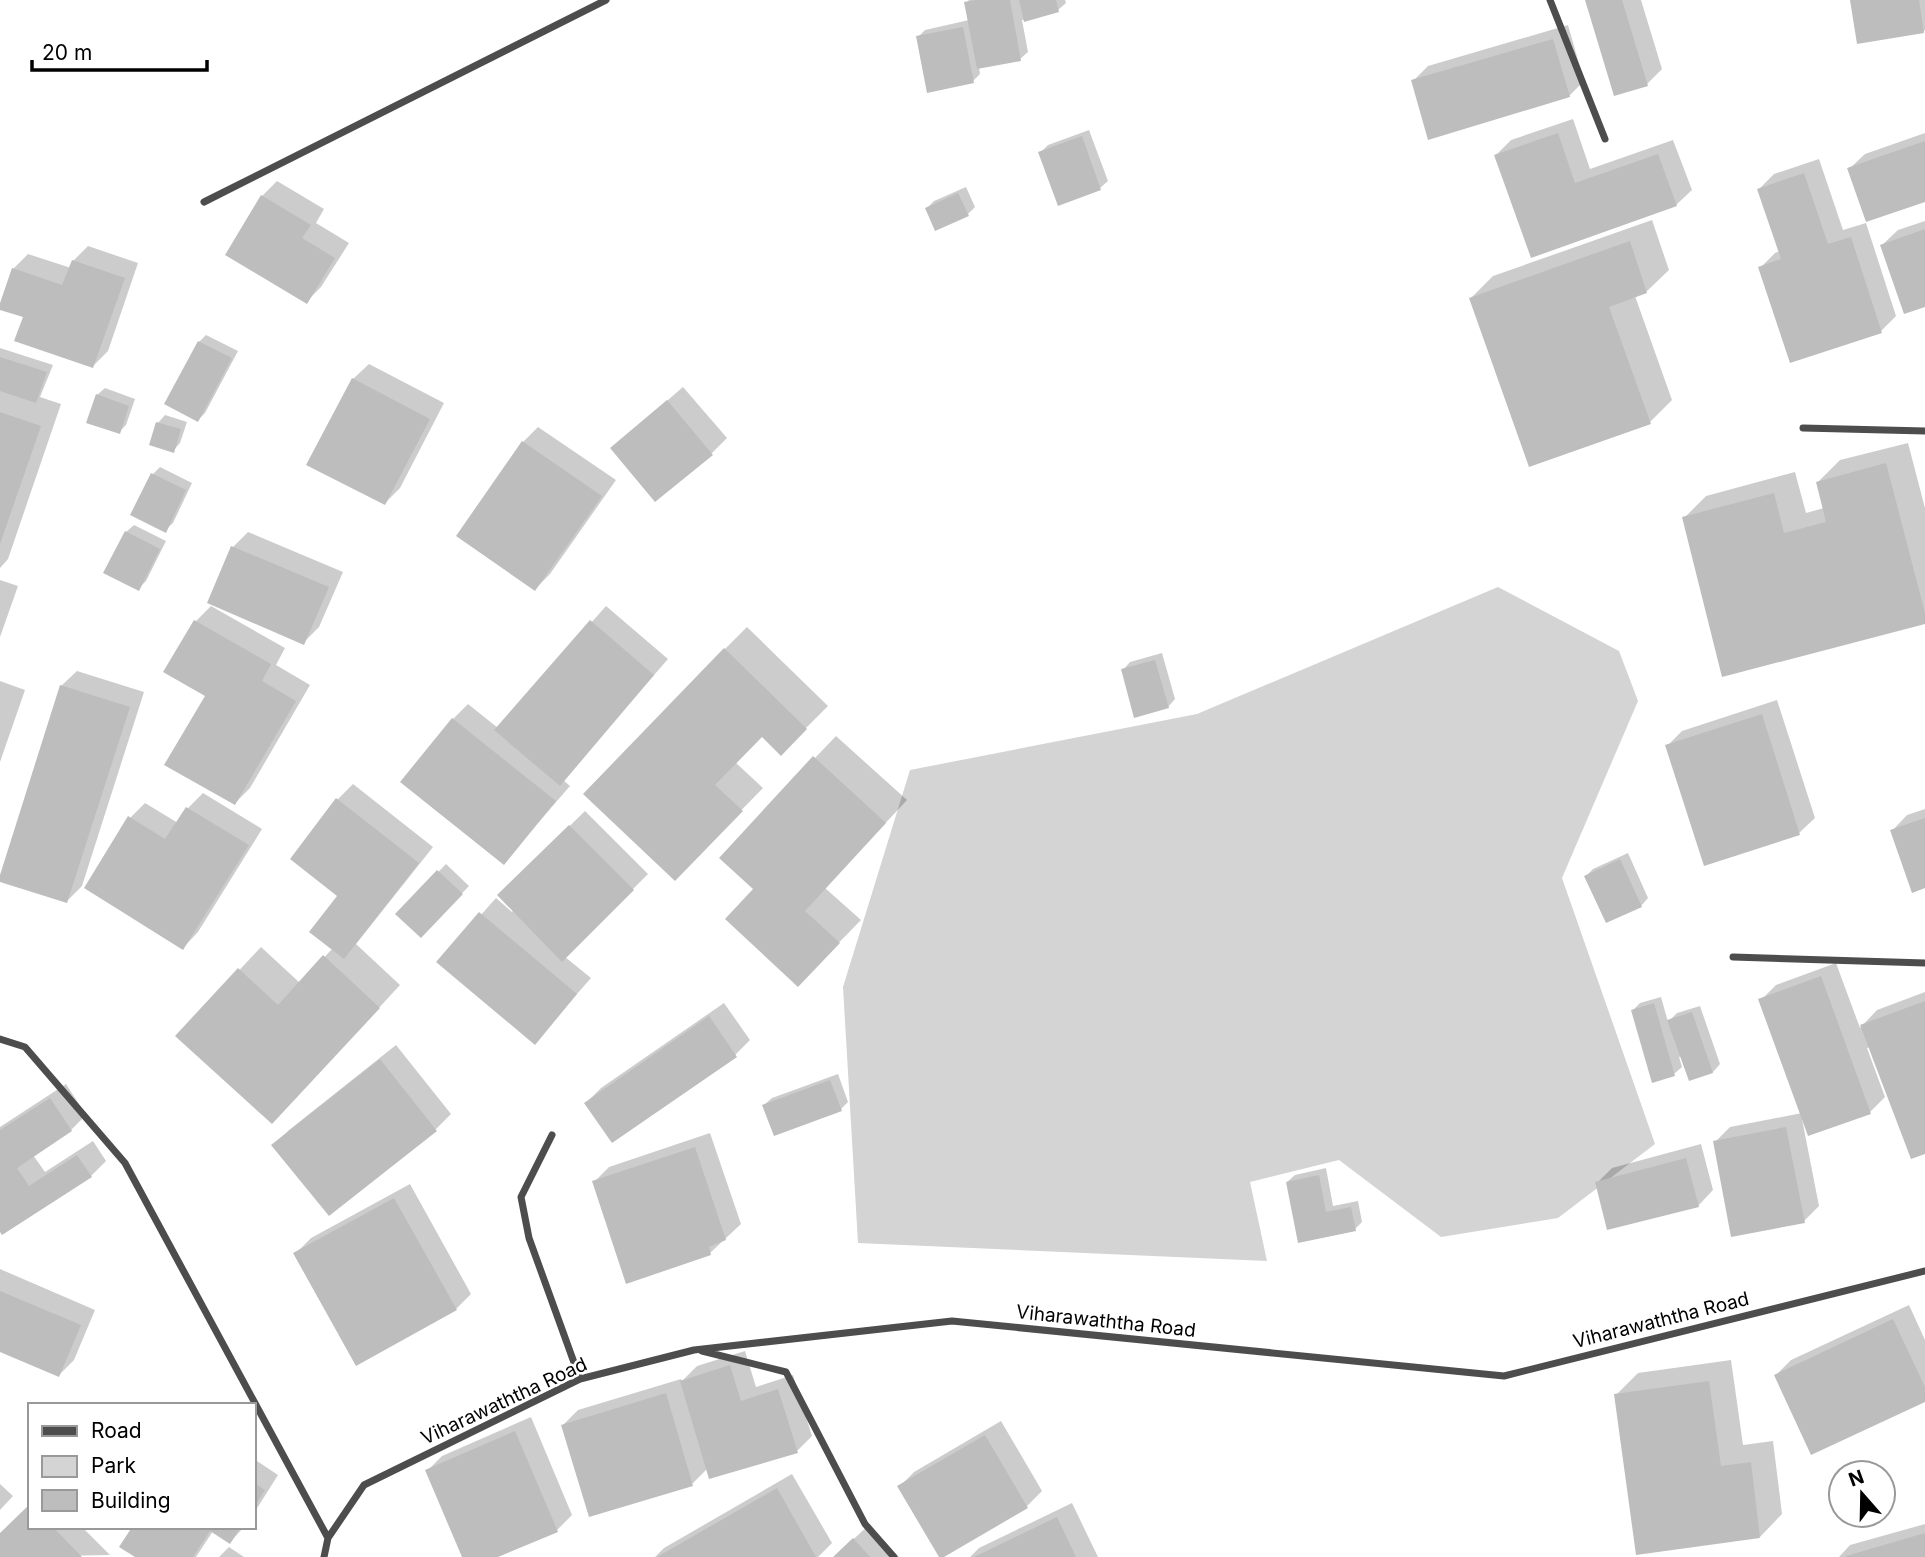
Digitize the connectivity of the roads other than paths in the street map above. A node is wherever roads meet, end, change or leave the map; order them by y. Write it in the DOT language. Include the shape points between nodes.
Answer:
graph roads {
  1 [pos="606,0"];
  2 [pos="1550,0"];
  3 [pos="1605,139"];
  4 [pos="204,202"];
  5 [pos="1803,428"];
  6 [pos="1925,431"];
  7 [pos="1733,957"];
  8 [pos="1925,963"];
  9 [pos="0,1039"];
  10 [pos="552,1135"];
  11 [pos="1925,1271"];
  12 [pos="694,1350"];
  13 [pos="580,1379"];
  14 [pos="255,1403"];
  15 [pos="256,1405"];
  16 [pos="328,1538"];
  17 [pos="324,1557"];
  18 [pos="894,1557"];
  1 -- 4 [label="street"];
  2 -- 3 [label="street"];
  5 -- 6 [label="street"];
  7 -- 8 [label="street"];
  9 -- 14 [label="street" via="25,1047 125,1163"];
  10 -- 13 [label="street" via="522,1197 529,1238"];
  11 -- 12 [label="street, Viharawaththa Road" via="1504,1376 952,1321"];
  12 -- 13 [label="street, Viharawaththa Road"];
  12 -- 18 [label="street" via="786,1372 865,1524"];
  13 -- 16 [label="street, Viharawaththa Road" via="365,1485"];
  15 -- 16 [label="street"];
  16 -- 17 [label="street"];
}
